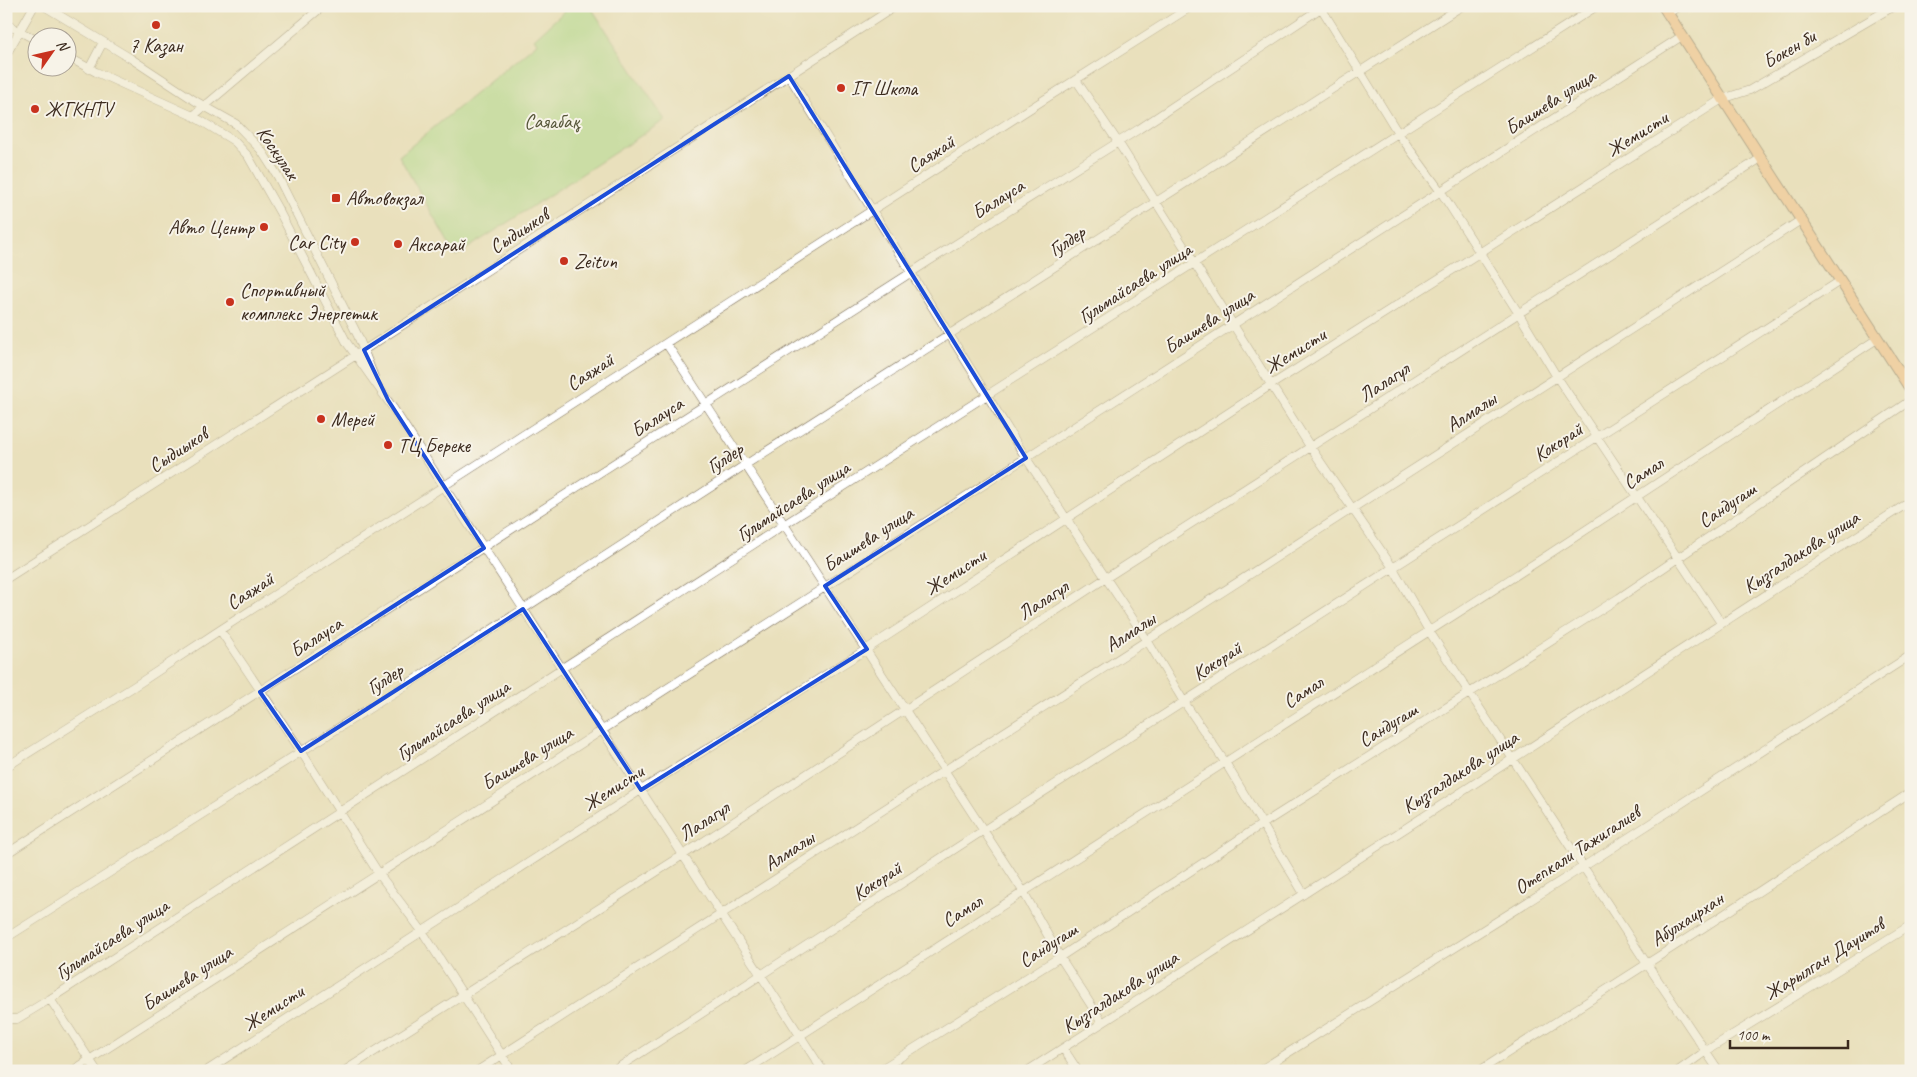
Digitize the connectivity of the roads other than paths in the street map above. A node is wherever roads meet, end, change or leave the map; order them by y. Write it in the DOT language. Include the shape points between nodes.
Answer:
graph roads {
  1 [pos="34,6"];
  2 [pos="44,6"];
  3 [pos="323,6"];
  4 [pos="896,6"];
  5 [pos="1192,6"];
  6 [pos="1462,6"];
  7 [pos="1597,6"];
  8 [pos="1679,6"];
  9 [pos="1894,6"];
  10 [pos="1322,7"];
  11 [pos="1665,10"];
  12 [pos="6,24"];
  13 [pos="20,32"];
  14 [pos="28,36"];
  15 [pos="1682,36"];
  16 [pos="103,42"];
  17 [pos="6,55"];
  18 [pos="78,63"];
  19 [pos="89,69"];
  20 [pos="1361,71"];
  21 [pos="789,76"];
  22 [pos="1076,80"];
  23 [pos="1722,99"];
  24 [pos="205,106"];
  25 [pos="193,116"];
  26 [pos="1398,133"];
  27 [pos="1118,142"];
  28 [pos="1761,158"];
  29 [pos="1441,192"];
  30 [pos="1156,203"];
  31 [pos="873,210"];
  32 [pos="1801,220"];
  33 [pos="1480,253"];
  34 [pos="1195,263"];
  35 [pos="912,272"];
  36 [pos="1840,281"];
  37 [pos="1519,314"];
  38 [pos="1232,325"];
  39 [pos="949,335"];
  40 [pos="1877,338"];
  41 [pos="666,343"];
  42 [pos="364,350"];
  43 [pos="355,356"];
  44 [pos="1557,377"];
  45 [pos="1272,385"];
  46 [pos="1911,390"];
  47 [pos="988,395"];
  48 [pos="388,400"];
  49 [pos="1911,400"];
  50 [pos="707,404"];
  51 [pos="1596,437"];
  52 [pos="1311,448"];
  53 [pos="1026,458"];
  54 [pos="745,465"];
  55 [pos="444,486"];
  56 [pos="1636,497"];
  57 [pos="1911,500"];
  58 [pos="1352,508"];
  59 [pos="1066,520"];
  60 [pos="786,524"];
  61 [pos="484,548"];
  62 [pos="1677,558"];
  63 [pos="1393,568"];
  64 [pos="1106,578"];
  65 [pos="6,579"];
  66 [pos="826,586"];
  67 [pos="523,609"];
  68 [pos="1721,623"];
  69 [pos="220,630"];
  70 [pos="1429,631"];
  71 [pos="1147,640"];
  72 [pos="867,649"];
  73 [pos="1911,655"];
  74 [pos="562,669"];
  75 [pos="260,692"];
  76 [pos="1470,692"];
  77 [pos="1184,702"];
  78 [pos="906,709"];
  79 [pos="602,730"];
  80 [pos="301,751"];
  81 [pos="1512,758"];
  82 [pos="1225,762"];
  83 [pos="6,766"];
  84 [pos="945,770"];
  85 [pos="641,790"];
  86 [pos="1911,792"];
  87 [pos="340,812"];
  88 [pos="1263,824"];
  89 [pos="984,830"];
  90 [pos="6,854"];
  91 [pos="683,855"];
  92 [pos="1583,867"];
  93 [pos="379,874"];
  94 [pos="1023,891"];
  95 [pos="1304,894"];
  96 [pos="721,914"];
  97 [pos="1911,925"];
  98 [pos="422,931"];
  99 [pos="6,938"];
  100 [pos="1060,957"];
  101 [pos="1646,964"];
  102 [pos="761,976"];
  103 [pos="462,995"];
  104 [pos="50,999"];
  105 [pos="6,1019"];
  106 [pos="1102,1022"];
  107 [pos="800,1036"];
  108 [pos="1063,1048"];
  109 [pos="1706,1051"];
  110 [pos="502,1054"];
  111 [pos="90,1059"];
  112 [pos="72,1071"];
  113 [pos="97,1071"];
  114 [pos="206,1071"];
  115 [pos="344,1071"];
  116 [pos="477,1071"];
  117 [pos="512,1071"];
  118 [pos="613,1071"];
  119 [pos="745,1071"];
  120 [pos="823,1071"];
  121 [pos="878,1071"];
  122 [pos="1027,1071"];
  123 [pos="1078,1071"];
  124 [pos="1259,1071"];
  125 [pos="1479,1071"];
  126 [pos="1678,1071"];
  127 [pos="1719,1071"];
  1 -- 13 [label="street"];
  2 -- 16 [label="street, Коскулак"];
  3 -- 24 [label="street"];
  4 -- 21 [label="street, Сыдиыков"];
  5 -- 22 [label="street, Саяжай"];
  6 -- 20 [label="street, Гулдер"];
  7 -- 26 [label="street, Гульмайсаева улица"];
  8 -- 11 [label="street"];
  9 -- 23 [label="street, Бокен би" via="1750,90"];
  10 -- 20 [label="street"];
  10 -- 27 [label="street, Балауса"];
  11 -- 15 [label="main road"];
  12 -- 13 [label="street"];
  13 -- 14 [label="street"];
  13 -- 17 [label="street"];
  15 -- 23 [label="main road"];
  15 -- 29 [label="street, Баишева улица"];
  16 -- 19 [label="street"];
  16 -- 24 [label="street, Коскулак"];
  18 -- 19 [label="street, Коскулак"];
  19 -- 25 [label="street, Коскулак"];
  20 -- 26 [label="street"];
  20 -- 30 [label="street, Гулдер"];
  21 -- 31 [label="street"];
  21 -- 42 [label="street, Сыдиыков"];
  22 -- 27 [label="street"];
  22 -- 31 [label="street, Саяжай"];
  23 -- 28 [label="main road"];
  23 -- 33 [label="street, Жемисти"];
  24 -- 25 [label="street"];
  24 -- 42 [label="street, Коскулак" via="236,124 261,150 277,175"];
  25 -- 43 [label="street, Коскулак" via="234,141 248,156"];
  26 -- 29 [label="street"];
  26 -- 34 [label="street, Гульмайсаева улица"];
  27 -- 30 [label="street"];
  27 -- 35 [label="street, Балауса"];
  28 -- 32 [label="main road"];
  28 -- 37 [label="street, Лалагул"];
  29 -- 33 [label="street"];
  29 -- 38 [label="street, Баишева улица"];
  30 -- 34 [label="street"];
  30 -- 39 [label="street, Гулдер"];
  31 -- 35 [label="street"];
  31 -- 41 [label="street, Саяжай"];
  32 -- 36 [label="main road"];
  32 -- 44 [label="street, Алмалы"];
  33 -- 37 [label="street"];
  33 -- 45 [label="street, Жемисти"];
  34 -- 38 [label="street"];
  34 -- 47 [label="street, Гульмайсаева улица"];
  35 -- 39 [label="street"];
  35 -- 50 [label="street, Балауса"];
  36 -- 40 [label="main road"];
  36 -- 51 [label="street, Кокорай"];
  37 -- 44 [label="street"];
  37 -- 52 [label="street, Лалагул"];
  38 -- 45 [label="street"];
  38 -- 53 [label="street, Баишева улица"];
  39 -- 47 [label="street"];
  39 -- 54 [label="street, Гулдер"];
  40 -- 46 [label="main road"];
  40 -- 56 [label="street, Самал"];
  41 -- 50 [label="street"];
  41 -- 55 [label="street, Саяжай"];
  42 -- 43 [label="street, Сыдиыков"];
  42 -- 48 [label="street, Коскулак"];
  43 -- 48 [label="street, Коскулак"];
  43 -- 65 [label="street, Сыдиыков"];
  44 -- 51 [label="street"];
  44 -- 58 [label="street, Алмалы"];
  45 -- 52 [label="street"];
  45 -- 59 [label="street, Жемисти"];
  47 -- 53 [label="street"];
  47 -- 60 [label="street, Гульмайсаева улица"];
  48 -- 55 [label="street"];
  49 -- 62 [label="street, Сандугаш"];
  50 -- 54 [label="street"];
  50 -- 61 [label="street, Балауса"];
  51 -- 56 [label="street"];
  51 -- 63 [label="street, Кокорай"];
  52 -- 58 [label="street"];
  52 -- 64 [label="street, Лалагул"];
  53 -- 59 [label="street"];
  53 -- 66 [label="street, Баишева улица"];
  54 -- 60 [label="street"];
  54 -- 67 [label="street, Гулдер"];
  55 -- 61 [label="street"];
  55 -- 69 [label="street, Саяжай"];
  56 -- 62 [label="street"];
  56 -- 70 [label="street, Самал"];
  57 -- 68 [label="street, Кызгалдакова улица"];
  58 -- 63 [label="street"];
  58 -- 71 [label="street, Алмалы"];
  59 -- 64 [label="street"];
  59 -- 72 [label="street, Жемисти"];
  60 -- 66 [label="street"];
  60 -- 74 [label="street, Гульмайсаева улица"];
  61 -- 67 [label="street"];
  61 -- 75 [label="street, Балауса"];
  62 -- 68 [label="street"];
  62 -- 76 [label="street, Сандугаш"];
  63 -- 70 [label="street"];
  63 -- 77 [label="street, Кокорай"];
  64 -- 71 [label="street"];
  64 -- 78 [label="street, Лалагул"];
  66 -- 72 [label="street"];
  66 -- 79 [label="street, Баишева улица"];
  67 -- 74 [label="street"];
  67 -- 80 [label="street, Гулдер"];
  68 -- 81 [label="street, Кызгалдакова улица"];
  69 -- 75 [label="street"];
  69 -- 83 [label="street, Саяжай"];
  70 -- 76 [label="street"];
  70 -- 82 [label="street, Самал"];
  71 -- 77 [label="street"];
  71 -- 84 [label="street, Алмалы"];
  72 -- 78 [label="street"];
  72 -- 85 [label="street, Жемисти"];
  73 -- 92 [label="street, Отепкали Тажигалиев"];
  74 -- 79 [label="street"];
  74 -- 87 [label="street, Гульмайсаева улица"];
  75 -- 80 [label="street"];
  75 -- 90 [label="street, Балауса"];
  76 -- 81 [label="street"];
  76 -- 88 [label="street, Сандугаш"];
  77 -- 82 [label="street"];
  77 -- 89 [label="street, Кокорай"];
  78 -- 84 [label="street"];
  78 -- 91 [label="street, Лалагул"];
  79 -- 85 [label="street"];
  79 -- 93 [label="street, Баишева улица"];
  80 -- 87 [label="street"];
  80 -- 99 [label="street, Гулдер"];
  81 -- 92 [label="street"];
  81 -- 95 [label="street, Кызгалдакова улица"];
  82 -- 88 [label="street"];
  82 -- 94 [label="street, Самал"];
  84 -- 89 [label="street"];
  84 -- 96 [label="street, Алмалы"];
  85 -- 91 [label="street"];
  85 -- 98 [label="street, Жемисти"];
  86 -- 101 [label="street, Абулхаирхан"];
  87 -- 93 [label="street"];
  87 -- 104 [label="street, Гульмайсаева улица"];
  88 -- 95 [label="street"];
  88 -- 100 [label="street, Сандугаш"];
  89 -- 94 [label="street"];
  89 -- 102 [label="street, Кокорай"];
  91 -- 96 [label="street"];
  91 -- 103 [label="street, Лалагул"];
  92 -- 101 [label="street"];
  92 -- 124 [label="street, Отепкали Тажигалиев"];
  93 -- 98 [label="street"];
  93 -- 111 [label="street, Баишева улица"];
  94 -- 100 [label="street"];
  94 -- 107 [label="street, Самал"];
  95 -- 106 [label="street, Кызгалдакова улица"];
  96 -- 102 [label="street"];
  96 -- 110 [label="street, Алмалы"];
  97 -- 109 [label="street, Жарылган Дауитов"];
  98 -- 103 [label="street"];
  98 -- 114 [label="street, Жемисти"];
  100 -- 106 [label="street"];
  100 -- 121 [label="street, Сандугаш"];
  101 -- 109 [label="street"];
  101 -- 125 [label="street, Абулхаирхан"];
  102 -- 107 [label="street"];
  102 -- 118 [label="street, Кокорай"];
  103 -- 110 [label="street"];
  103 -- 115 [label="street, Лалагул"];
  104 -- 105 [label="street, Гульмайсаева улица" via="18,1018"];
  104 -- 111 [label="street"];
  106 -- 108 [label="street, Кызгалдакова улица"];
  107 -- 119 [label="street, Самал"];
  107 -- 120 [label="street"];
  108 -- 122 [label="street, Кызгалдакова улица"];
  108 -- 123 [label="street"];
  109 -- 126 [label="street, Жарылган Дауитов"];
  109 -- 127 [label="street"];
  110 -- 116 [label="street, Алмалы"];
  110 -- 117 [label="street"];
  111 -- 112 [label="street, Баишева улица"];
  111 -- 113 [label="street"];
}
